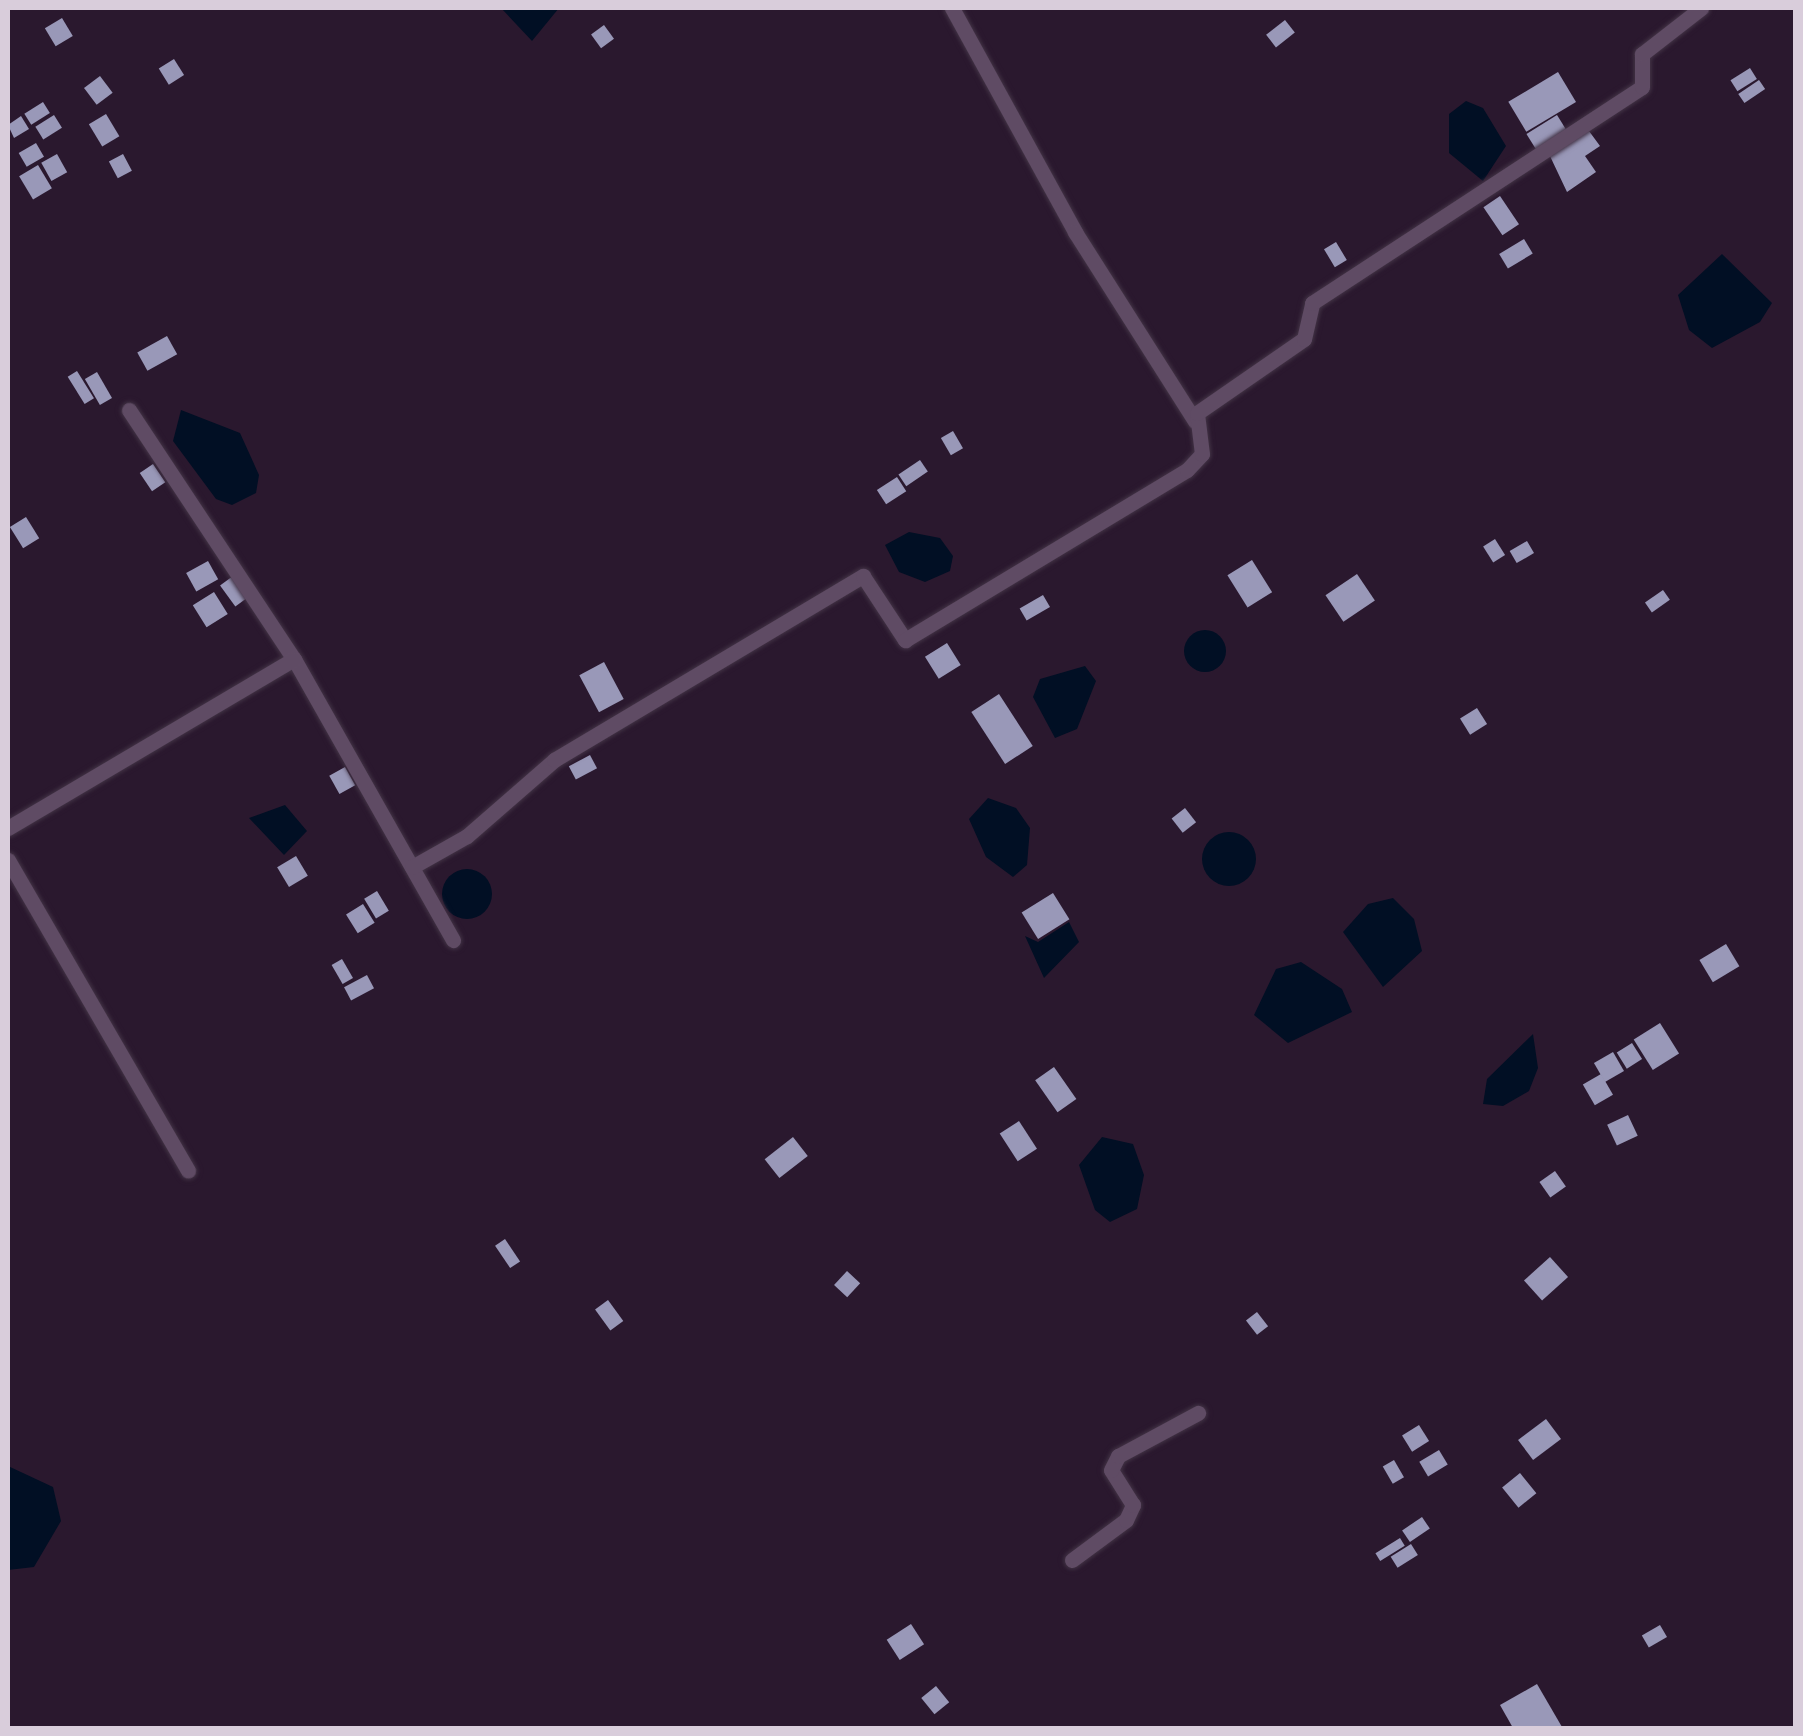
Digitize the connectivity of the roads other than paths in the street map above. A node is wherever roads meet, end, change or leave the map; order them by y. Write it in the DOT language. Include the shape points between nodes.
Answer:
graph roads {
  1 [pos="952,8"];
  2 [pos="1701,8"];
  3 [pos="129,410"];
  4 [pos="1195,421"];
  5 [pos="294,659"];
  6 [pos="8,828"];
  7 [pos="8,860"];
  8 [pos="412,868"];
  9 [pos="454,940"];
  10 [pos="188,1172"];
  11 [pos="1198,1413"];
  12 [pos="1072,1560"];
  1 -- 4 [label="street" via="1075,232"];
  2 -- 4 [label="street" via="1642,54 1642,87 1312,302 1304,339"];
  3 -- 5 [label="street"];
  4 -- 8 [label="street" via="1202,454 1187,470 905,640 864,576 554,760 467,836"];
  5 -- 6 [label="street"];
  5 -- 8 [label="street"];
  7 -- 10 [label="street"];
  8 -- 9 [label="street"];
  11 -- 12 [label="street" via="1118,1456 1112,1470 1132,1505"];
}
